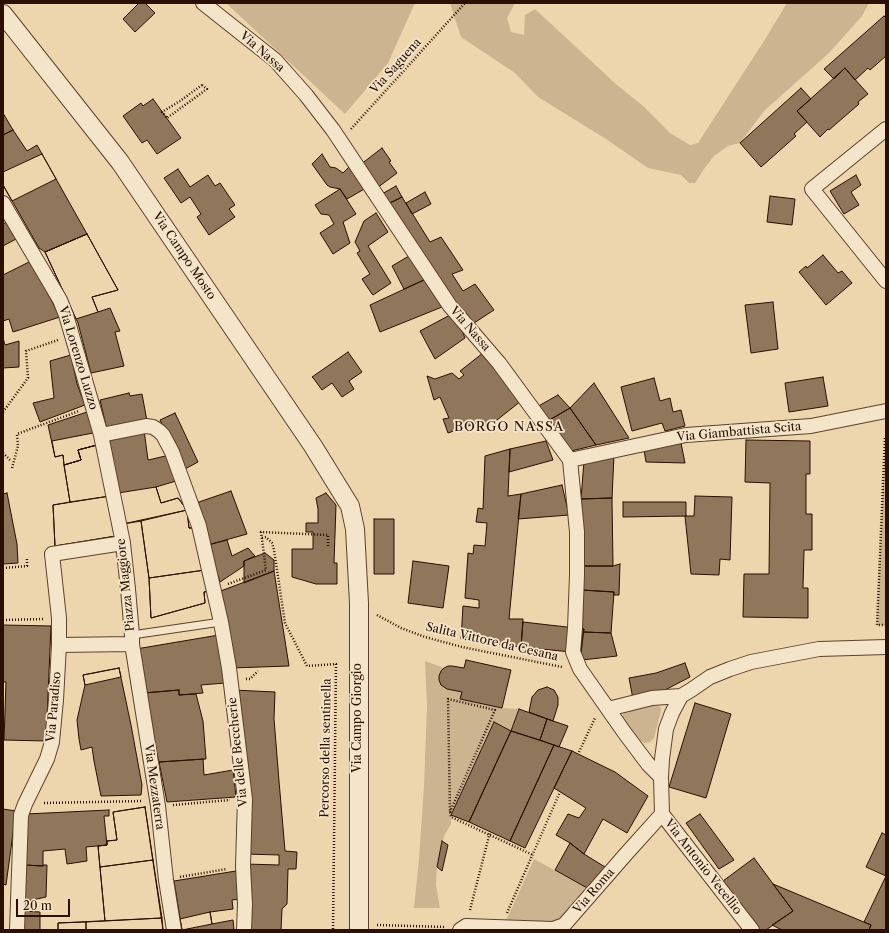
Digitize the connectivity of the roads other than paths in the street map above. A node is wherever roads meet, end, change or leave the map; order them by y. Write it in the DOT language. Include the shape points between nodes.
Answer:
graph roads {
  1 [pos="202,3"];
  2 [pos="4,15"];
  3 [pos="886,129"];
  4 [pos="3,203"];
  5 [pos="886,281"];
  6 [pos="886,412"];
  7 [pos="101,435"];
  8 [pos="570,460"];
  9 [pos="350,506"];
  10 [pos="120,526"];
  11 [pos="123,543"];
  12 [pos="222,622"];
  13 [pos="132,640"];
  14 [pos="59,645"];
  15 [pos="886,647"];
  16 [pos="682,696"];
  17 [pos="606,705"];
  18 [pos="661,777"];
  19 [pos="662,814"];
  20 [pos="359,927"];
  21 [pos="462,928"];
  22 [pos="17,930"];
  23 [pos="174,930"];
  24 [pos="244,930"];
  25 [pos="752,930"];
  1 -- 8 [label="street, Via Nassa" via="276,60 306,95 333,130 450,306 499,363"];
  2 -- 9 [label="street, Via Campo Mosto" via="120,162 313,446"];
  3 -- 5 [label="street" via="812,189"];
  4 -- 7 [label="street, Via Lorenzo Luzzo" via="60,300"];
  6 -- 8 [label="street, Via Giambattista Scita" via="811,426 686,434"];
  7 -- 10 [label="street, Via Lorenzo Luzzo"];
  7 -- 12 [label="street, Via delle Beccherie" via="146,426 153,427 163,435 172,452 199,526"];
  8 -- 17 [label="street" via="577,532 573,652 580,669"];
  9 -- 20 [label="street, Via Campo Giorgio" via="355,529 359,606"];
  10 -- 11 [label="street, Piazza Maggiore"];
  11 -- 13 [label="street, Piazza Maggiore"];
  11 -- 14 [label="street, Via Paradiso" via="52,554 59,618"];
  12 -- 13 [label="lane"];
  12 -- 24 [label="street, Via delle Beccherie" via="245,799"];
  13 -- 14 [label="street, Piazza Maggiore"];
  13 -- 23 [label="street, Via Mezzaterra"];
  14 -- 22 [label="street, Via Paradiso" via="52,742 21,815"];
  15 -- 16 [label="street" via="819,650 751,662 710,677"];
  16 -- 17 [label="street"];
  16 -- 18 [label="street, Via Antonio Vecellio" via="666,729"];
  17 -- 18 [label="street" via="628,738"];
  18 -- 19 [label="street, Via Antonio Vecellio"];
  19 -- 21 [label="street, Via Roma" via="564,925 553,929"];
  19 -- 25 [label="street, Via Antonio Vecellio"];
}
